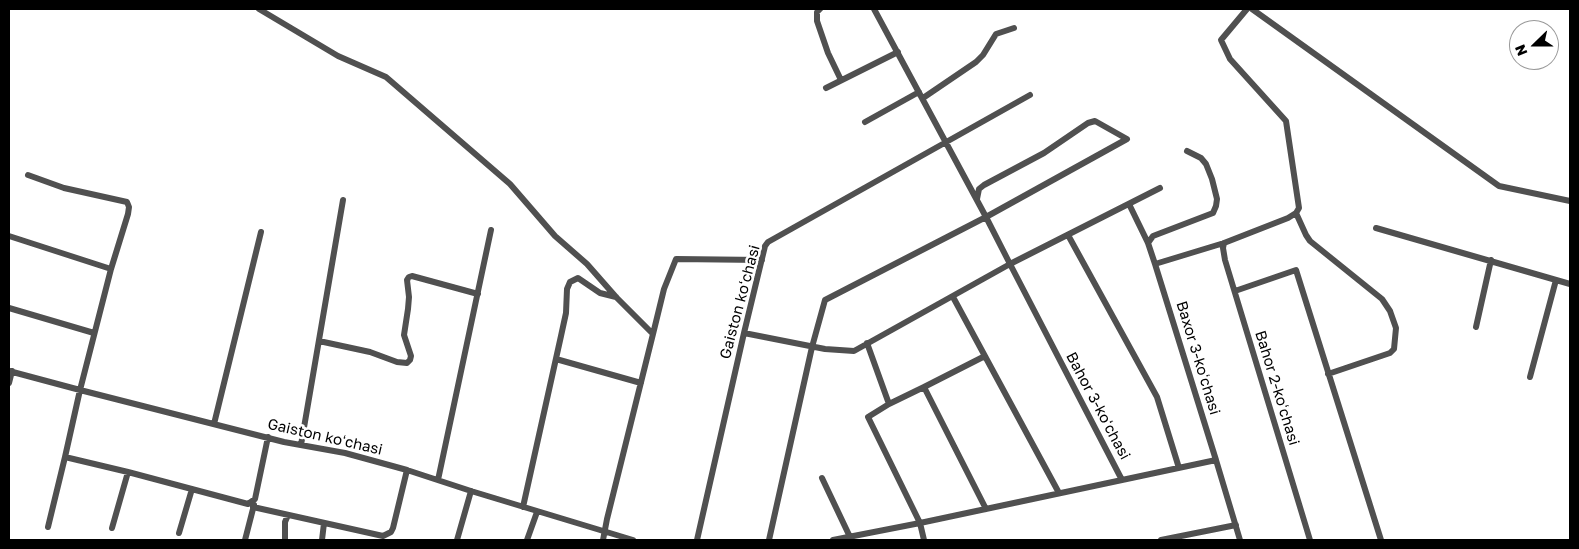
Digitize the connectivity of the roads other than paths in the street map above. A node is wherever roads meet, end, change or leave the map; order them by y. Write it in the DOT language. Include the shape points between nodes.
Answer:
graph roads {
  1 [pos="259,9"];
  2 [pos="820,9"];
  3 [pos="874,9"];
  4 [pos="1246,9"];
  5 [pos="1252,9"];
  6 [pos="1014,28"];
  7 [pos="898,52"];
  8 [pos="841,80"];
  9 [pos="826,88"];
  10 [pos="921,95"];
  11 [pos="1030,95"];
  12 [pos="865,122"];
  13 [pos="946,142"];
  14 [pos="1187,150"];
  15 [pos="28,175"];
  16 [pos="1160,188"];
  17 [pos="977,199"];
  18 [pos="343,200"];
  19 [pos="1570,201"];
  20 [pos="1129,204"];
  21 [pos="1296,213"];
  22 [pos="986,217"];
  23 [pos="1376,228"];
  24 [pos="491,230"];
  25 [pos="261,232"];
  26 [pos="1068,235"];
  27 [pos="9,236"];
  28 [pos="1224,242"];
  29 [pos="1148,244"];
  30 [pos="762,260"];
  31 [pos="1491,260"];
  32 [pos="1010,264"];
  33 [pos="1155,264"];
  34 [pos="111,269"];
  35 [pos="1556,280"];
  36 [pos="1570,284"];
  37 [pos="1235,290"];
  38 [pos="478,294"];
  39 [pos="616,297"];
  40 [pos="953,297"];
  41 [pos="9,308"];
  42 [pos="1476,327"];
  43 [pos="94,333"];
  44 [pos="744,333"];
  45 [pos="653,334"];
  46 [pos="319,340"];
  47 [pos="867,343"];
  48 [pos="812,346"];
  49 [pos="985,356"];
  50 [pos="556,359"];
  51 [pos="10,371"];
  52 [pos="1328,374"];
  53 [pos="1530,377"];
  54 [pos="9,383"];
  55 [pos="641,383"];
  56 [pos="924,387"];
  57 [pos="80,390"];
  58 [pos="889,404"];
  59 [pos="214,424"];
  60 [pos="268,437"];
  61 [pos="301,445"];
  62 [pos="65,457"];
  63 [pos="1216,460"];
  64 [pos="1179,468"];
  65 [pos="407,470"];
  66 [pos="128,472"];
  67 [pos="822,478"];
  68 [pos="438,480"];
  69 [pos="1122,480"];
  70 [pos="192,489"];
  71 [pos="471,491"];
  72 [pos="1059,493"];
  73 [pos="256,499"];
  74 [pos="253,507"];
  75 [pos="523,507"];
  76 [pos="986,509"];
  77 [pos="537,512"];
  78 [pos="288,515"];
  79 [pos="324,523"];
  80 [pos="920,523"];
  81 [pos="1236,525"];
  82 [pos="48,527"];
  83 [pos="112,528"];
  84 [pos="605,532"];
  85 [pos="179,533"];
  86 [pos="850,537"];
  87 [pos="245,540"];
  88 [pos="285,540"];
  89 [pos="322,540"];
  90 [pos="457,540"];
  91 [pos="527,540"];
  92 [pos="603,540"];
  93 [pos="633,540"];
  94 [pos="697,540"];
  95 [pos="769,540"];
  96 [pos="833,540"];
  97 [pos="924,540"];
  98 [pos="1161,540"];
  99 [pos="1240,540"];
  100 [pos="1310,540"];
  101 [pos="1381,540"];
  1 -- 39 [label="street" via="338,56 386,78 510,184 555,236 587,264"];
  2 -- 8 [label="street" via="817,21"];
  3 -- 7 [label="street, Bahor 3-koʻchasi"];
  4 -- 21 [label="street" via="1221,40 1230,59 1286,121 1299,208"];
  5 -- 19 [label="street" via="1499,186"];
  6 -- 10 [label="street" via="996,34 976,62"];
  7 -- 8 [label="street"];
  7 -- 10 [label="street, Bahor 3-koʻchasi"];
  8 -- 9 [label="street"];
  10 -- 12 [label="street"];
  10 -- 13 [label="street, Bahor 3-koʻchasi"];
  11 -- 13 [label="street, Gaiston koʻchasi"];
  13 -- 17 [label="street, Bahor 3-koʻchasi"];
  13 -- 30 [label="street, Gaiston koʻchasi" via="768,242"];
  14 -- 29 [label="street" via="1206,164 1218,199 1216,206 1213,212 1153,236"];
  15 -- 34 [label="street" via="64,188 127,202 128,214"];
  16 -- 20 [label="street"];
  17 -- 22 [label="street, Bahor 3-koʻchasi"];
  17 -- 22 [label="street" via="979,189 984,185 1044,153 1088,123 1096,122 1127,139"];
  18 -- 46 [label="street"];
  20 -- 26 [label="street"];
  20 -- 29 [label="street, Baxor 3-koʻchasi"];
  21 -- 28 [label="street"];
  21 -- 52 [label="street" via="1310,241 1382,299 1396,328 1394,348 1390,353"];
  22 -- 32 [label="street, Bahor 3-koʻchasi"];
  22 -- 48 [label="street" via="824,300"];
  23 -- 31 [label="street"];
  24 -- 38 [label="street"];
  25 -- 59 [label="street"];
  26 -- 32 [label="street"];
  26 -- 64 [label="street" via="1156,397"];
  27 -- 34 [label="street"];
  28 -- 33 [label="street"];
  28 -- 37 [label="street, Bahor 2-koʻchasi" via="1225,260"];
  29 -- 33 [label="street, Baxor 3-koʻchasi"];
  30 -- 44 [label="street, Gaiston koʻchasi"];
  30 -- 45 [label="street" via="676,259 664,289"];
  31 -- 35 [label="street"];
  31 -- 42 [label="street"];
  32 -- 40 [label="street"];
  32 -- 69 [label="street, Bahor 3-koʻchasi"];
  33 -- 63 [label="street, Baxor 3-koʻchasi"];
  34 -- 43 [label="street"];
  35 -- 36 [label="street"];
  35 -- 53 [label="street"];
  37 -- 52 [label="street" via="1296,270"];
  37 -- 100 [label="street, Bahor 2-koʻchasi"];
  38 -- 46 [label="street" via="409,277 404,335 411,356 407,363"];
  38 -- 68 [label="street"];
  39 -- 45 [label="street"];
  39 -- 50 [label="street" via="600,293 578,278 570,282"];
  40 -- 47 [label="street"];
  40 -- 49 [label="street"];
  41 -- 43 [label="street"];
  43 -- 57 [label="street"];
  44 -- 48 [label="street"];
  44 -- 94 [label="street, Gaiston koʻchasi"];
  45 -- 55 [label="street"];
  46 -- 61 [label="street"];
  47 -- 48 [label="street" via="854,351"];
  47 -- 58 [label="street"];
  48 -- 95 [label="street"];
  49 -- 56 [label="street"];
  49 -- 72 [label="street"];
  50 -- 55 [label="street"];
  50 -- 75 [label="street"];
  51 -- 54 [label="street"];
  51 -- 57 [label="street, Gaiston koʻchasi"];
  52 -- 101 [label="street"];
  55 -- 84 [label="street"];
  56 -- 58 [label="street"];
  56 -- 76 [label="street"];
  57 -- 59 [label="street, Gaiston koʻchasi"];
  57 -- 62 [label="street"];
  58 -- 80 [label="street" via="868,417"];
  59 -- 60 [label="street, Gaiston koʻchasi"];
  60 -- 61 [label="street, Gaiston koʻchasi"];
  60 -- 73 [label="street"];
  61 -- 65 [label="street, Gaiston koʻchasi"];
  62 -- 66 [label="street"];
  62 -- 82 [label="street"];
  63 -- 64 [label="street, Bahor 3-koʻchasi"];
  63 -- 81 [label="street"];
  64 -- 69 [label="street, Bahor 3-koʻchasi"];
  65 -- 68 [label="street, Gaiston koʻchasi"];
  65 -- 79 [label="street" via="391,532 383,536"];
  66 -- 70 [label="street"];
  66 -- 83 [label="street"];
  67 -- 86 [label="street"];
  68 -- 71 [label="street, Gaiston koʻchasi"];
  69 -- 72 [label="street"];
  70 -- 73 [label="street" via="248,504"];
  70 -- 85 [label="street"];
  71 -- 75 [label="street, Gaiston koʻchasi"];
  71 -- 90 [label="street"];
  72 -- 76 [label="street"];
  73 -- 74 [label="street"];
  74 -- 78 [label="street"];
  74 -- 87 [label="street"];
  75 -- 77 [label="street, Gaiston koʻchasi"];
  76 -- 80 [label="street"];
  77 -- 84 [label="street, Gaiston koʻchasi"];
  77 -- 91 [label="street"];
  78 -- 79 [label="street"];
  78 -- 88 [label="street"];
  79 -- 89 [label="street"];
  80 -- 86 [label="street"];
  80 -- 97 [label="street"];
  81 -- 98 [label="street"];
  81 -- 99 [label="street"];
  84 -- 92 [label="street"];
  84 -- 93 [label="street, Gaiston koʻchasi"];
  86 -- 96 [label="street"];
}
